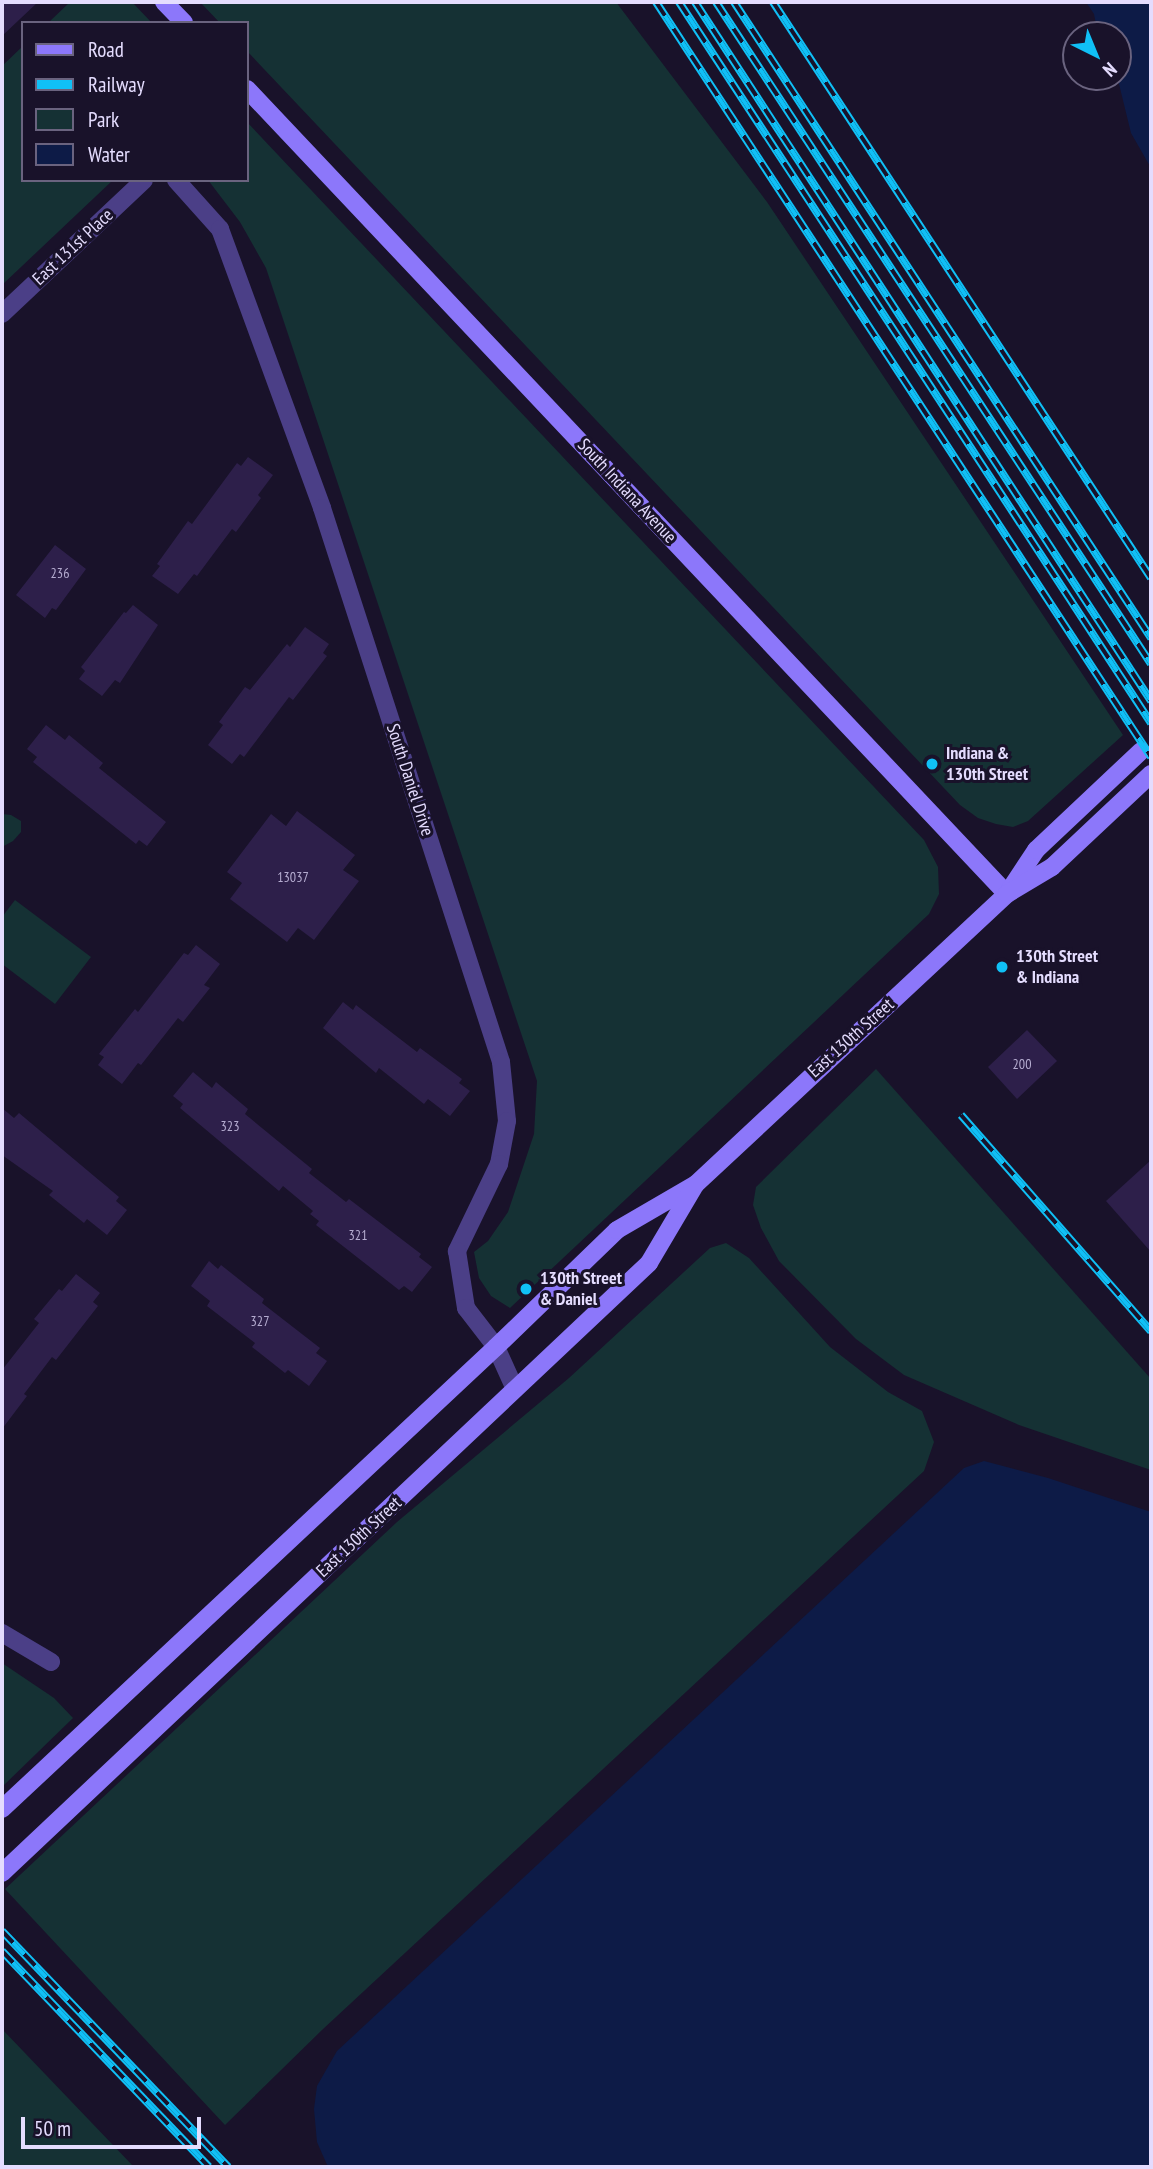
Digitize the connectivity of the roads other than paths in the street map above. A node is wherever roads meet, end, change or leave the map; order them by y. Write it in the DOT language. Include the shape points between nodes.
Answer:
graph roads {
  1 [pos="164,2"];
  2 [pos="182,21"];
  3 [pos="248,90"];
  4 [pos="142,182"];
  5 [pos="178,182"];
  6 [pos="2,314"];
  7 [pos="1141,751"];
  8 [pos="1151,774"];
  9 [pos="1007,894"];
  10 [pos="696,1184"];
  11 [pos="496,1347"];
  12 [pos="515,1389"];
  13 [pos="2,1633"];
  14 [pos="51,1662"];
  15 [pos="2,1809"];
  16 [pos="2,1873"];
  1 -- 2 [label="main road"];
  3 -- 9 [label="main road, South Indiana Avenue"];
  4 -- 6 [label="street, East 131st Place"];
  5 -- 11 [label="street, South Daniel Drive" via="219,229 323,508 501,1062 507,1121 499,1164 457,1251 466,1308"];
  7 -- 9 [label="main road, East 130th Street" via="1036,850"];
  8 -- 9 [label="main road, East 130th Street" via="1052,867"];
  9 -- 10 [label="main road, East 130th Street"];
  10 -- 11 [label="main road, East 130th Street" via="617,1230"];
  10 -- 12 [label="main road, East 130th Street" via="649,1263"];
  11 -- 12 [label="street, South Daniel Drive"];
  11 -- 15 [label="main road, East 130th Street"];
  12 -- 16 [label="main road, East 130th Street"];
  13 -- 14 [label="street"];
}
